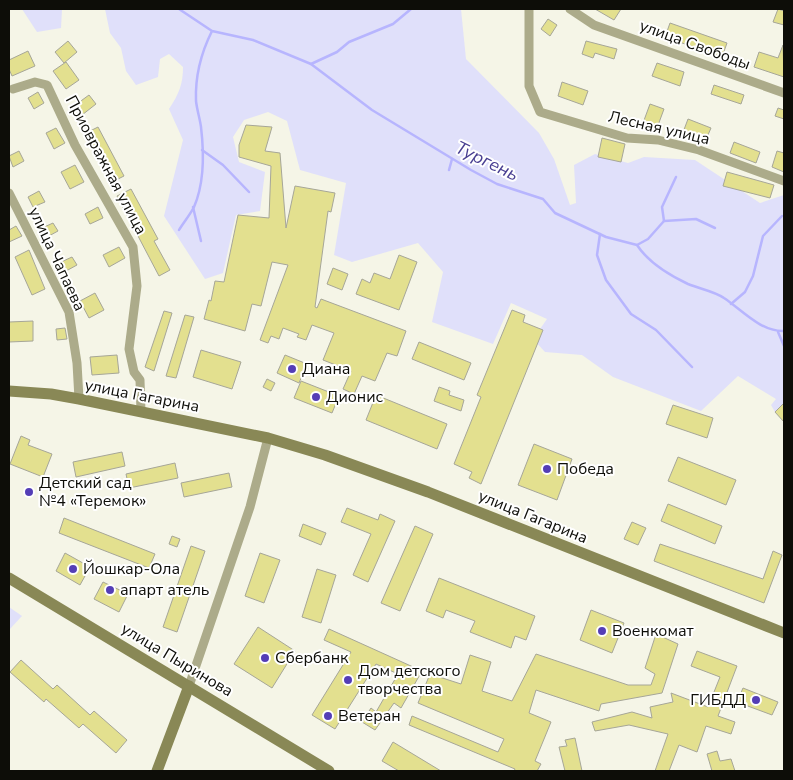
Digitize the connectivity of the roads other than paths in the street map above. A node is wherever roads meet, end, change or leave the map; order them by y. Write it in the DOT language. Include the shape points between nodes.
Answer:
graph roads {
  1 [pos="529,9"];
  2 [pos="570,9"];
  3 [pos="13,89"];
  4 [pos="784,93"];
  5 [pos="784,181"];
  6 [pos="9,193"];
  7 [pos="9,391"];
  8 [pos="79,400"];
  9 [pos="140,412"];
  10 [pos="268,438"];
  11 [pos="9,578"];
  12 [pos="784,633"];
  13 [pos="189,686"];
  14 [pos="157,771"];
  15 [pos="329,771"];
  1 -- 5 [label="street, Лесная улица" via="529,86 540,112 627,138 658,140 699,150"];
  2 -- 4 [label="street, улица Свободы" via="594,25"];
  3 -- 9 [label="street, Приовражная улица" via="36,82 47,85 133,247 138,286 129,349 134,372 140,380"];
  6 -- 8 [label="street, улица Чапаева" via="69,312"];
  7 -- 8 [label="street, улица Гагарина"];
  8 -- 9 [label="street, улица Гагарина"];
  9 -- 10 [label="street, улица Гагарина"];
  10 -- 12 [label="street, улица Гагарина" via="325,454 428,492"];
  10 -- 13 [label="street" via="250,508"];
  11 -- 13 [label="street, улица Пыринова"];
  13 -- 14 [label="street"];
  13 -- 15 [label="street, улица Пыринова"];
}
